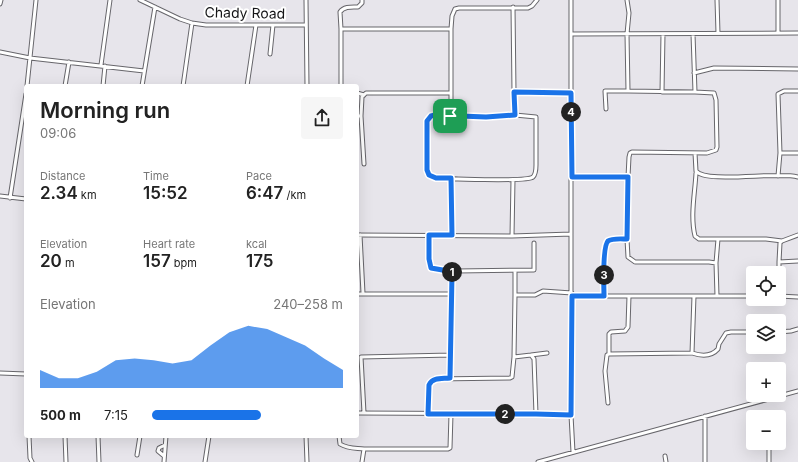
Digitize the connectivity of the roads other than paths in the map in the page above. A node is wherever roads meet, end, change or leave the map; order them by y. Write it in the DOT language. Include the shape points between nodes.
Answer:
graph roads {
  1 [pos="0,0"];
  2 [pos="36,0"];
  3 [pos="110,0"];
  4 [pos="140,0"];
  5 [pos="306,0"];
  6 [pos="362,0"];
  7 [pos="537,0"];
  8 [pos="572,0"];
  9 [pos="628,0"];
  10 [pos="717,0"];
  11 [pos="778,0"];
  12 [pos="0,4"];
  13 [pos="155,7"];
  14 [pos="513,7"];
  15 [pos="192,23"];
  16 [pos="256,25"];
  17 [pos="273,25"];
  18 [pos="306,25"];
  19 [pos="341,29"];
  20 [pos="451,29"];
  21 [pos="778,33"];
  22 [pos="798,33"];
  23 [pos="571,34"];
  24 [pos="627,34"];
  25 [pos="663,34"];
  26 [pos="693,34"];
  27 [pos="718,34"];
  28 [pos="0,52"];
  29 [pos="270,54"];
  30 [pos="30,58"];
  31 [pos="69,62"];
  32 [pos="101,65"];
  33 [pos="105,66"];
  34 [pos="798,69"];
  35 [pos="144,71"];
  36 [pos="694,73"];
  37 [pos="27,84"];
  38 [pos="65,84"];
  39 [pos="103,84"];
  40 [pos="142,84"];
  41 [pos="183,84"];
  42 [pos="247,84"];
  43 [pos="307,84"];
  44 [pos="341,84"];
  45 [pos="628,91"];
  46 [pos="798,91"];
  47 [pos="514,92"];
  48 [pos="662,92"];
  49 [pos="695,92"];
  50 [pos="450,93"];
  51 [pos="571,93"];
  52 [pos="359,94"];
  53 [pos="364,95"];
  54 [pos="24,107"];
  55 [pos="606,109"];
  56 [pos="515,115"];
  57 [pos="359,116"];
  58 [pos="450,116"];
  59 [pos="695,153"];
  60 [pos="780,153"];
  61 [pos="798,153"];
  62 [pos="364,164"];
  63 [pos="696,172"];
  64 [pos="778,176"];
  65 [pos="572,177"];
  66 [pos="628,177"];
  67 [pos="798,177"];
  68 [pos="451,178"];
  69 [pos="513,180"];
  70 [pos="0,196"];
  71 [pos="10,198"];
  72 [pos="24,199"];
  73 [pos="571,234"];
  74 [pos="359,235"];
  75 [pos="429,235"];
  76 [pos="452,235"];
  77 [pos="798,235"];
  78 [pos="512,236"];
  79 [pos="627,239"];
  80 [pos="718,239"];
  81 [pos="782,241"];
  82 [pos="534,243"];
  83 [pos="359,247"];
  84 [pos="798,261"];
  85 [pos="779,262"];
  86 [pos="716,263"];
  87 [pos="779,266"];
  88 [pos="515,271"];
  89 [pos="454,272"];
  90 [pos="363,293"];
  91 [pos="359,294"];
  92 [pos="451,294"];
  93 [pos="572,295"];
  94 [pos="515,296"];
  95 [pos="604,296"];
  96 [pos="629,296"];
  97 [pos="694,296"];
  98 [pos="717,296"];
  99 [pos="746,296"];
  100 [pos="786,296"];
  101 [pos="798,297"];
  102 [pos="798,329"];
  103 [pos="786,331"];
  104 [pos="746,332"];
  105 [pos="547,353"];
  106 [pos="692,353"];
  107 [pos="609,354"];
  108 [pos="451,355"];
  109 [pos="531,355"];
  110 [pos="361,356"];
  111 [pos="514,357"];
  112 [pos="0,373"];
  113 [pos="24,374"];
  114 [pos="362,376"];
  115 [pos="450,378"];
  116 [pos="798,391"];
  117 [pos="608,403"];
  118 [pos="359,413"];
  119 [pos="364,413"];
  120 [pos="428,414"];
  121 [pos="451,414"];
  122 [pos="536,414"];
  123 [pos="571,415"];
  124 [pos="705,416"];
  125 [pos="29,438"];
  126 [pos="65,438"];
  127 [pos="98,438"];
  128 [pos="140,438"];
  129 [pos="166,438"];
  130 [pos="209,438"];
  131 [pos="306,438"];
  132 [pos="339,438"];
  133 [pos="165,445"];
  134 [pos="364,449"];
  135 [pos="769,450"];
  136 [pos="573,452"];
  137 [pos="137,456"];
  138 [pos="164,456"];
  139 [pos="665,456"];
  140 [pos="32,462"];
  141 [pos="66,462"];
  142 [pos="99,462"];
  143 [pos="164,462"];
  144 [pos="205,462"];
  145 [pos="307,462"];
  146 [pos="362,462"];
  147 [pos="538,462"];
  148 [pos="666,462"];
  149 [pos="705,462"];
  150 [pos="769,462"];
  1 -- 12 [label="street"];
  2 -- 30 [label="street"];
  3 -- 32 [label="street"];
  4 -- 13 [label="street, Chady Road"];
  5 -- 18 [label="street"];
  6 -- 19 [label="street" via="358,7 341,10"];
  7 -- 14 [label="street" via="528,8"];
  8 -- 23 [label="street"];
  9 -- 24 [label="street"];
  10 -- 27 [label="street"];
  11 -- 21 [label="street"];
  13 -- 15 [label="street, Chady Road"];
  13 -- 35 [label="street"];
  14 -- 20 [label="street" via="459,8 453,12"];
  14 -- 47 [label="street"];
  15 -- 16 [label="street, Chady Road"];
  15 -- 41 [label="street"];
  16 -- 17 [label="street, Chady Road"];
  16 -- 42 [label="street"];
  17 -- 18 [label="street, Chady Road"];
  17 -- 29 [label="street"];
  18 -- 43 [label="street"];
  19 -- 20 [label="street"];
  19 -- 44 [label="street"];
  20 -- 50 [label="street"];
  21 -- 22 [label="street"];
  21 -- 27 [label="street"];
  23 -- 24 [label="street"];
  23 -- 51 [label="street"];
  24 -- 25 [label="street"];
  24 -- 45 [label="street"];
  25 -- 26 [label="street"];
  25 -- 48 [label="street"];
  26 -- 27 [label="street"];
  26 -- 36 [label="street"];
  28 -- 30 [label="street"];
  30 -- 31 [label="street"];
  30 -- 37 [label="street"];
  31 -- 32 [label="street"];
  31 -- 38 [label="street"];
  32 -- 33 [label="street"];
  33 -- 35 [label="street"];
  33 -- 39 [label="street"];
  34 -- 36 [label="street" via="714,68"];
  35 -- 40 [label="street"];
  36 -- 49 [label="street"];
  45 -- 48 [label="street"];
  45 -- 55 [label="street" via="605,91"];
  46 -- 60 [label="street" via="784,91 778,94"];
  47 -- 51 [label="street"];
  47 -- 56 [label="street"];
  48 -- 49 [label="street"];
  49 -- 59 [label="street" via="711,92 715,96 717,147 713,152"];
  50 -- 53 [label="street"];
  50 -- 58 [label="street"];
  51 -- 65 [label="street"];
  52 -- 53 [label="street"];
  53 -- 57 [label="street"];
  54 -- 71 [label="street"];
  56 -- 58 [label="street"];
  56 -- 69 [label="street" via="534,116 537,119 536,165 533,176"];
  57 -- 62 [label="street"];
  58 -- 68 [label="street" via="435,115 428,118 427,156 429,175 436,178"];
  59 -- 63 [label="street"];
  59 -- 66 [label="street" via="632,152 628,157"];
  60 -- 61 [label="street"];
  60 -- 64 [label="street"];
  63 -- 64 [label="street" via="701,175 730,177"];
  63 -- 80 [label="street" via="695,236 699,239"];
  64 -- 67 [label="street"];
  65 -- 66 [label="street"];
  65 -- 73 [label="street"];
  66 -- 79 [label="street"];
  68 -- 69 [label="street"];
  68 -- 76 [label="street"];
  69 -- 78 [label="street"];
  70 -- 71 [label="street"];
  71 -- 72 [label="street"];
  73 -- 78 [label="street"];
  73 -- 93 [label="street"];
  74 -- 75 [label="street"];
  75 -- 76 [label="street"];
  75 -- 89 [label="street" via="431,268"];
  76 -- 78 [label="street"];
  77 -- 81 [label="street"];
  79 -- 86 [label="street" via="628,257 636,262"];
  79 -- 95 [label="street" via="612,239 606,245"];
  80 -- 81 [label="street"];
  80 -- 86 [label="street"];
  81 -- 85 [label="street" via="779,246"];
  82 -- 88 [label="street" via="534,270"];
  83 -- 90 [label="street"];
  84 -- 85 [label="street"];
  85 -- 87 [label="street"];
  86 -- 98 [label="street"];
  88 -- 89 [label="street"];
  88 -- 94 [label="street"];
  89 -- 92 [label="street"];
  90 -- 91 [label="street"];
  90 -- 92 [label="street"];
  92 -- 108 [label="street"];
  93 -- 94 [label="street" via="543,291 535,295"];
  93 -- 95 [label="street"];
  93 -- 123 [label="street"];
  94 -- 111 [label="street"];
  95 -- 96 [label="street"];
  96 -- 97 [label="street"];
  96 -- 107 [label="street" via="628,327 625,331 609,333"];
  97 -- 98 [label="street"];
  97 -- 106 [label="street"];
  98 -- 99 [label="street"];
  100 -- 101 [label="street"];
  102 -- 103 [label="street"];
  104 -- 106 [label="street" via="726,334 715,352 709,355"];
  105 -- 109 [label="street"];
  106 -- 107 [label="street"];
  107 -- 117 [label="street" via="605,371"];
  108 -- 110 [label="street"];
  108 -- 115 [label="street"];
  109 -- 111 [label="street"];
  109 -- 122 [label="street" via="534,359"];
  110 -- 114 [label="street"];
  111 -- 115 [label="street" via="513,375 510,378"];
  112 -- 113 [label="street"];
  114 -- 119 [label="street"];
  115 -- 120 [label="street" via="434,379 429,385"];
  116 -- 124 [label="street"];
  118 -- 119 [label="street"];
  119 -- 120 [label="street"];
  120 -- 121 [label="street"];
  121 -- 122 [label="street"];
  121 -- 134 [label="street" via="451,445 448,449"];
  122 -- 123 [label="street"];
  123 -- 136 [label="street"];
  124 -- 136 [label="street"];
  124 -- 149 [label="street"];
  125 -- 140 [label="street"];
  126 -- 141 [label="street"];
  127 -- 142 [label="street"];
  128 -- 137 [label="street"];
  129 -- 133 [label="street"];
  130 -- 144 [label="street"];
  131 -- 145 [label="street"];
  132 -- 134 [label="street" via="340,444 347,448"];
  133 -- 138 [label="street"];
  133 -- 138 [label="street" via="158,451"];
  134 -- 146 [label="street"];
  135 -- 150 [label="street"];
  136 -- 147 [label="street"];
  138 -- 143 [label="street"];
  139 -- 148 [label="street"];
}
